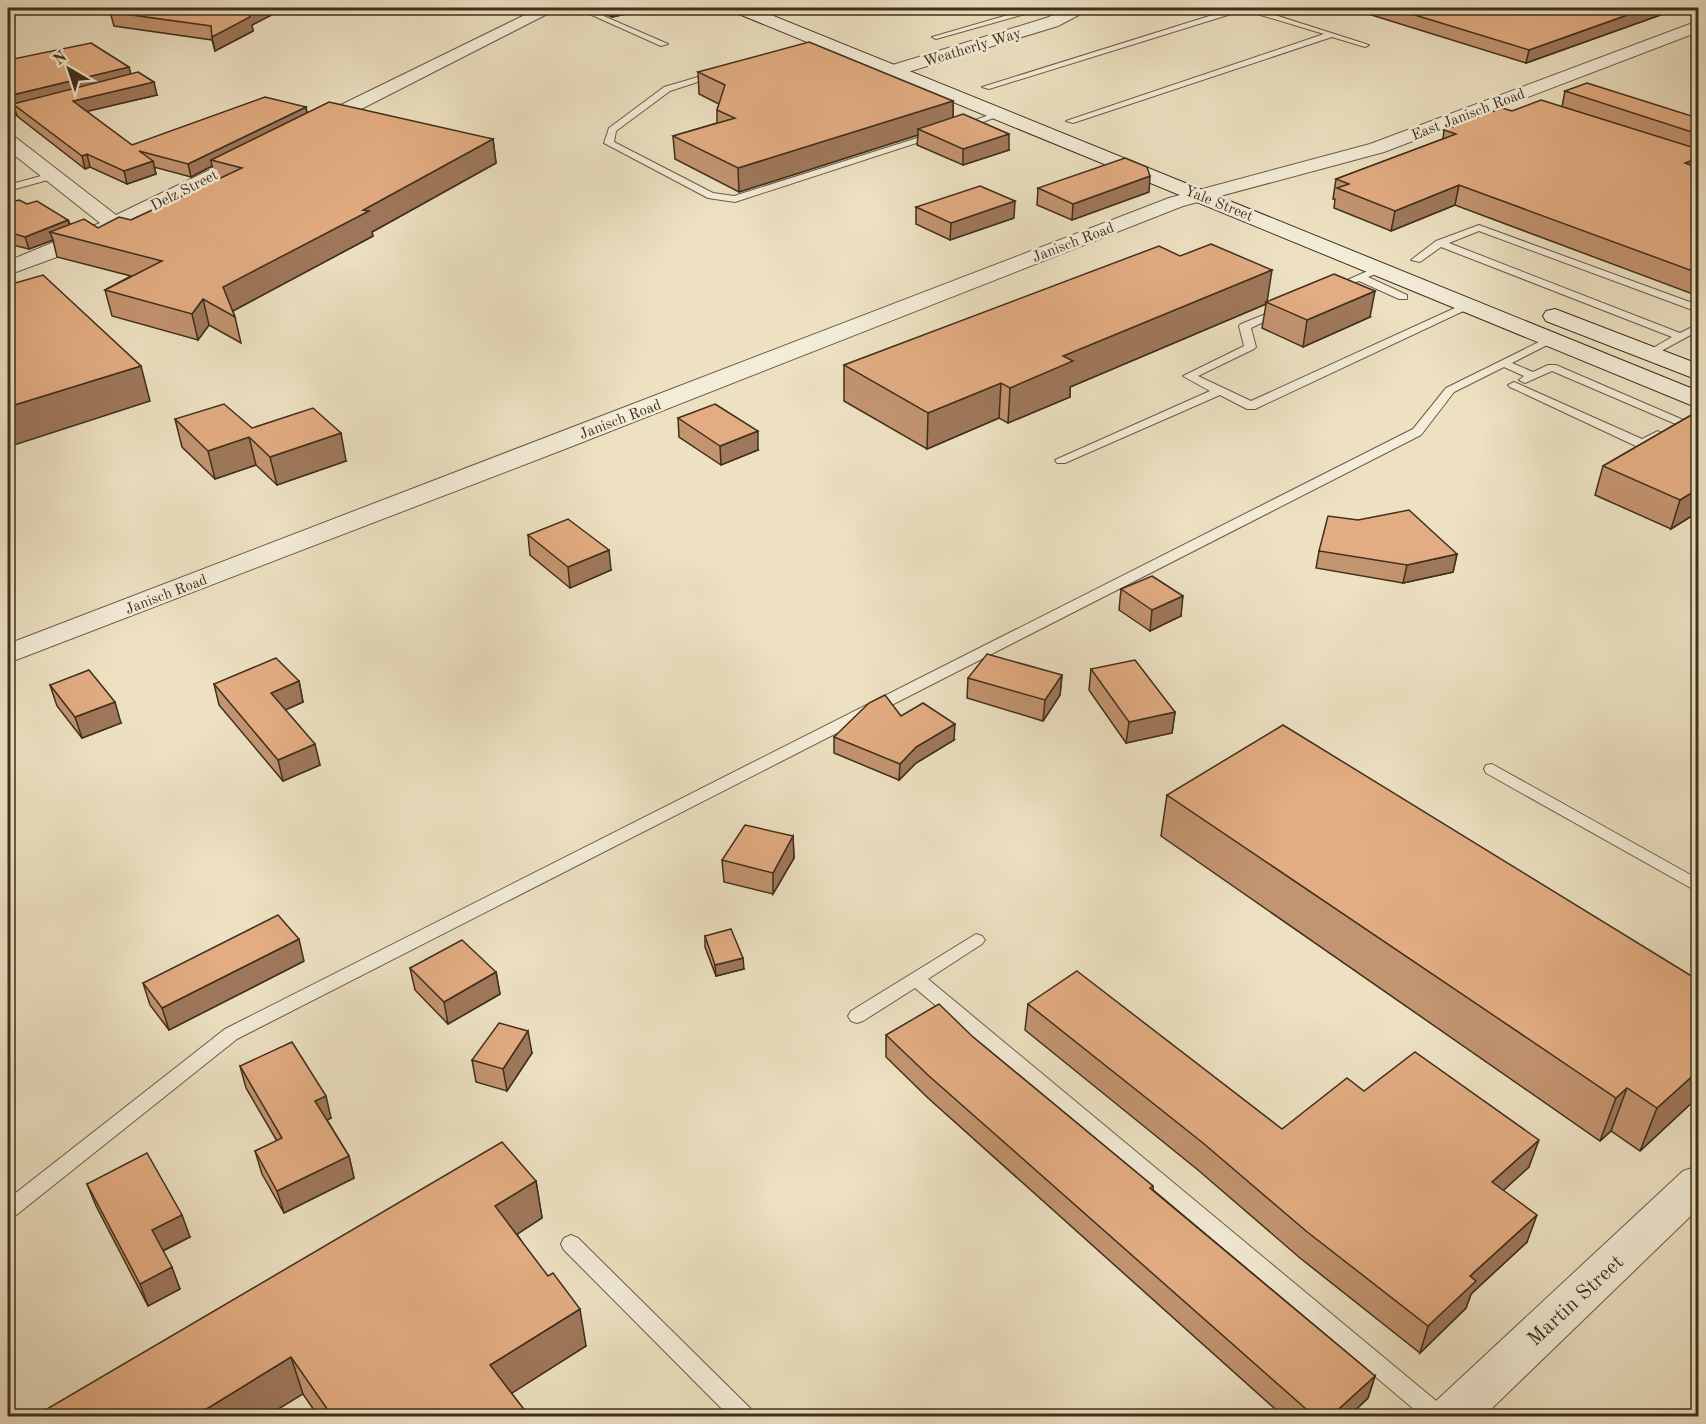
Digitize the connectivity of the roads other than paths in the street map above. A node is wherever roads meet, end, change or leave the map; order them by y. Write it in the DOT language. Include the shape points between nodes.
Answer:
graph roads {
  1 [pos="551,8"];
  2 [pos="580,8"];
  3 [pos="740,8"];
  4 [pos="784,8"];
  5 [pos="1244,8"];
  6 [pos="1082,9"];
  7 [pos="1698,26"];
  8 [pos="963,30"];
  9 [pos="1332,34"];
  10 [pos="936,37"];
  11 [pos="991,41"];
  12 [pos="664,44"];
  13 [pos="828,44"];
  14 [pos="1365,45"];
  15 [pos="807,50"];
  16 [pos="922,62"];
  17 [pos="730,71"];
  18 [pos="892,71"];
  19 [pos="986,87"];
  20 [pos="1017,100"];
  21 [pos="1505,100"];
  22 [pos="40,105"];
  23 [pos="1536,110"];
  24 [pos="1049,112"];
  25 [pos="8,113"];
  26 [pos="1000,114"];
  27 [pos="1070,121"];
  28 [pos="952,130"];
  29 [pos="941,133"];
  30 [pos="1102,134"];
  31 [pos="296,135"];
  32 [pos="8,141"];
  33 [pos="264,151"];
  34 [pos="52,176"];
  35 [pos="1200,184"];
  36 [pos="1233,186"];
  37 [pos="8,188"];
  38 [pos="1264,198"];
  39 [pos="115,225"];
  40 [pos="1335,227"];
  41 [pos="1440,243"];
  42 [pos="1375,259"];
  43 [pos="1427,265"];
  44 [pos="8,268"];
  45 [pos="1473,291"];
  46 [pos="1326,292"];
  47 [pos="1403,297"];
  48 [pos="1293,306"];
  49 [pos="1536,309"];
  50 [pos="1698,309"];
  51 [pos="1579,326"];
  52 [pos="1698,327"];
  53 [pos="1682,337"];
  54 [pos="1551,339"];
  55 [pos="1650,354"];
  56 [pos="1503,363"];
  57 [pos="1698,373"];
  58 [pos="1533,376"];
  59 [pos="1220,391"];
  60 [pos="1690,413"];
  61 [pos="1061,460"];
  62 [pos="8,654"];
  63 [pos="1492,770"];
  64 [pos="1698,886"];
  65 [pos="976,940"];
  66 [pos="916,979"];
  67 [pos="857,1016"];
  68 [pos="1698,1183"];
  69 [pos="8,1210"];
  70 [pos="571,1244"];
  71 [pos="743,1416"];
  72 [pos="1438,1416"];
  73 [pos="1452,1416"];
  1 -- 31 [label="street"];
  2 -- 12 [label="lane"];
  3 -- 13 [label="main road, Yale Street"];
  4 -- 16 [label="main road"];
  5 -- 9 [label="lane"];
  5 -- 19 [label="lane"];
  6 -- 8 [label="lane" via="1025,12"];
  6 -- 11 [label="street, Weatherly Way"];
  7 -- 21 [label="street, East Janisch Road"];
  8 -- 10 [label="lane"];
  8 -- 11 [label="lane"];
  9 -- 14 [label="lane"];
  9 -- 27 [label="lane"];
  11 -- 16 [label="street, Weatherly Way"];
  13 -- 15 [label="lane"];
  13 -- 18 [label="main road, Yale Street"];
  16 -- 18 [label="street, Weatherly Way"];
  16 -- 19 [label="main road"];
  17 -- 29 [label="lane" via="667,89 612,130 609,143 711,196 735,199"];
  18 -- 26 [label="main road, Yale Street"];
  19 -- 20 [label="main road"];
  21 -- 23 [label="street"];
  21 -- 36 [label="street, East Janisch Road" via="1377,148"];
  22 -- 25 [label="lane"];
  24 -- 27 [label="main road"];
  26 -- 28 [label="lane"];
  26 -- 35 [label="main road, Yale Street"];
  27 -- 30 [label="main road"];
  32 -- 34 [label="street"];
  33 -- 39 [label="street, Delz Street"];
  34 -- 37 [label="lane"];
  34 -- 39 [label="street"];
  35 -- 36 [label="street, Janisch Road"];
  35 -- 42 [label="main road, Yale Street"];
  35 -- 62 [label="street, Janisch Road" via="1176,202"];
  36 -- 38 [label="main road, Yale Street"];
  39 -- 44 [label="street, Delz Street"];
  40 -- 42 [label="main road, Yale Street"];
  41 -- 43 [label="lane"];
  41 -- 50 [label="lane" via="1474,229 1485,230"];
  41 -- 53 [label="lane"];
  42 -- 43 [label="main road, Yale Street"];
  42 -- 45 [label="main road, Yale Street"];
  42 -- 46 [label="lane"];
  42 -- 47 [label="lane"];
  45 -- 54 [label="main road, Yale Street"];
  45 -- 59 [label="lane" via="1251,406"];
  48 -- 59 [label="lane" via="1245,326 1250,347 1189,376"];
  49 -- 51 [label="main road"];
  51 -- 54 [label="main road"];
  51 -- 55 [label="main road"];
  52 -- 53 [label="lane"];
  53 -- 55 [label="lane"];
  54 -- 56 [label="lane"];
  54 -- 60 [label="main road, Yale Street"];
  55 -- 57 [label="main road"];
  56 -- 58 [label="lane"];
  56 -- 69 [label="lane" via="1450,390 1418,432 231,1034"];
  58 -- 60 [label="lane" via="1552,367 1644,411"];
  58 -- 60 [label="lane" via="1514,385 1614,426 1642,444"];
  59 -- 61 [label="lane"];
  63 -- 64 [label="lane"];
  65 -- 66 [label="lane"];
  66 -- 67 [label="lane"];
  66 -- 72 [label="lane"];
  68 -- 73 [label="street, Martin Street"];
  70 -- 71 [label="lane"];
}
